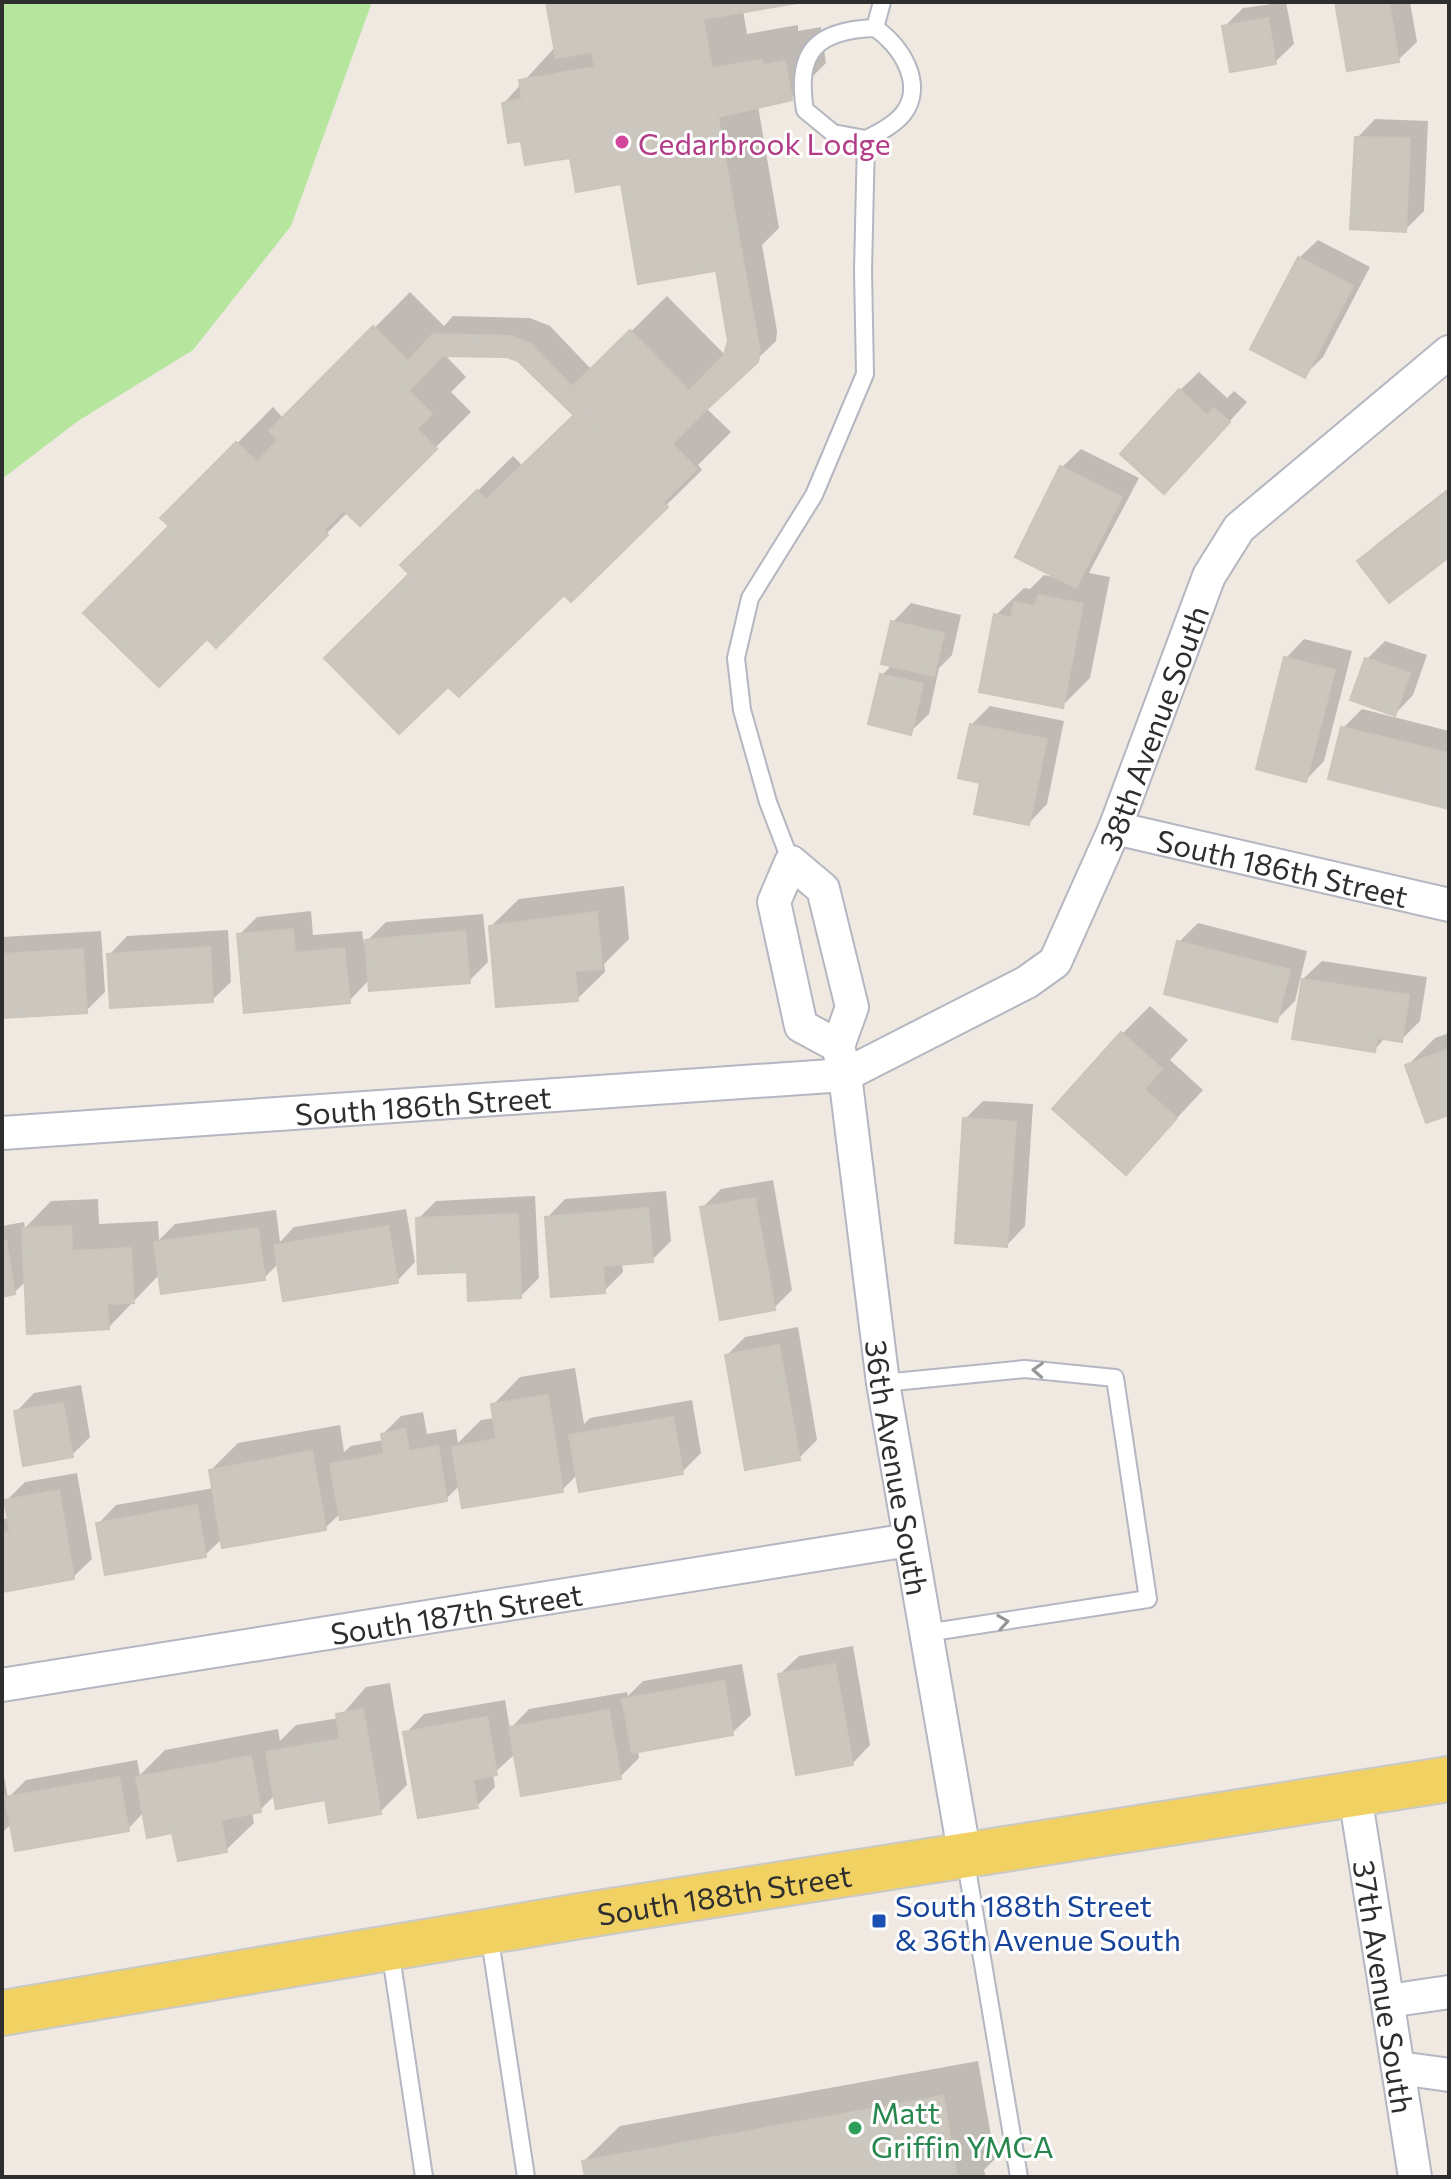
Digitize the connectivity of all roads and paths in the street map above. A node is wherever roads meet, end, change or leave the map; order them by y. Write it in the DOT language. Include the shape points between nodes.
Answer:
graph roads {
  1 [pos="882,2"];
  2 [pos="875,28"];
  3 [pos="866,139"];
  4 [pos="1449,352"];
  5 [pos="1115,828"];
  6 [pos="791,862"];
  7 [pos="1449,905"];
  8 [pos="841,1060"];
  9 [pos="2,1133"];
  10 [pos="883,1383"];
  11 [pos="909,1540"];
  12 [pos="926,1633"];
  13 [pos="2,1685"];
  14 [pos="1449,1779"];
  15 [pos="1355,1795"];
  16 [pos="965,1857"];
  17 [pos="489,1932"];
  18 [pos="390,1948"];
  19 [pos="1449,1992"];
  20 [pos="1388,2001"];
  21 [pos="2,2013"];
  22 [pos="1399,2068"];
  23 [pos="1449,2075"];
  24 [pos="424,2177"];
  25 [pos="526,2177"];
  26 [pos="1019,2177"];
  27 [pos="1415,2177"];
  1 -- 2 [label="lane"];
  2 -- 3 [label="lane" via="907,59 911,91 904,113"];
  2 -- 3 [label="lane" via="828,34 811,49 800,80 805,110 821,127"];
  3 -- 6 [label="lane" via="865,374 814,495 750,598 736,658 742,710"];
  4 -- 5 [label="street, 38th Avenue South" via="1239,528 1209,576"];
  5 -- 7 [label="street, South 186th Street"];
  5 -- 8 [label="street, 38th Avenue South" via="1055,962 1027,982"];
  6 -- 8 [label="street, 36th Avenue South" via="823,889 852,1007"];
  6 -- 8 [label="street" via="774,902 801,1026"];
  8 -- 9 [label="street, South 186th Street"];
  8 -- 10 [label="street, 36th Avenue South"];
  10 -- 11 [label="street, 36th Avenue South"];
  12 -- 10 [label="lane, one-way" via="1148,1599 1115,1378 1025,1369"];
  11 -- 12 [label="street, 36th Avenue South"];
  11 -- 13 [label="street, South 187th Street"];
  12 -- 16 [label="street, 36th Avenue South"];
  14 -- 15 [label="main road, South 188th Street"];
  15 -- 16 [label="main road, South 188th Street"];
  15 -- 20 [label="street, 37th Avenue South"];
  16 -- 17 [label="main road, South 188th Street"];
  16 -- 26 [label="lane"];
  17 -- 18 [label="main road, South 188th Street"];
  17 -- 25 [label="lane"];
  18 -- 21 [label="main road, South 188th Street"];
  18 -- 24 [label="lane"];
  19 -- 20 [label="street"];
  20 -- 22 [label="street, 37th Avenue South"];
  22 -- 23 [label="street"];
  22 -- 27 [label="street, 37th Avenue South"];
}
